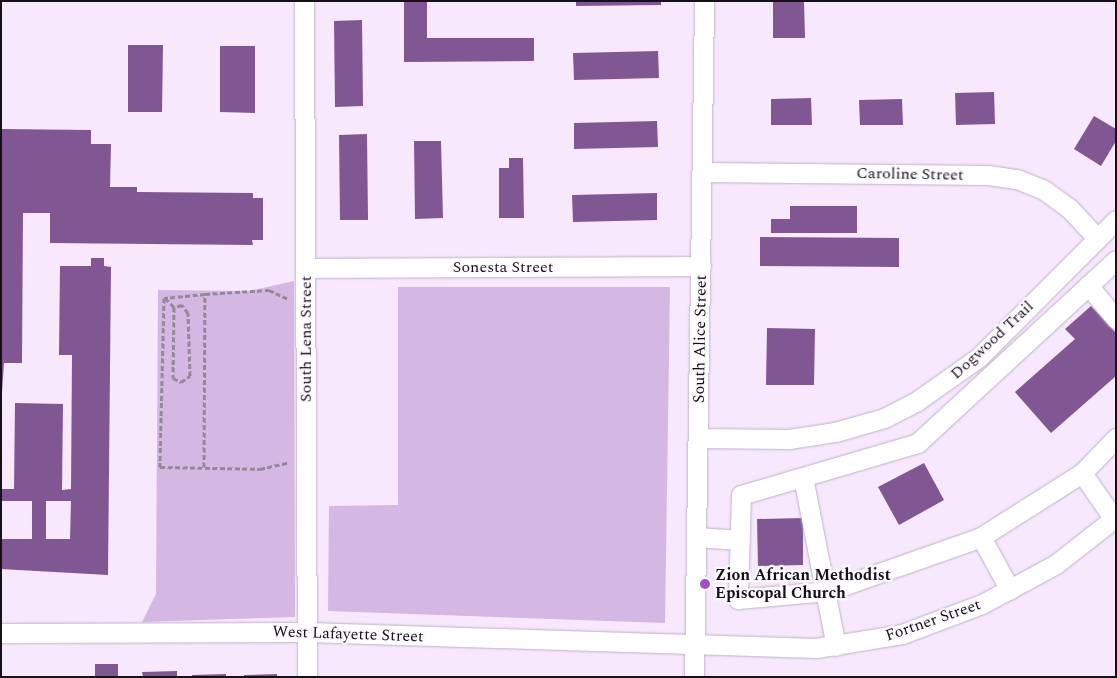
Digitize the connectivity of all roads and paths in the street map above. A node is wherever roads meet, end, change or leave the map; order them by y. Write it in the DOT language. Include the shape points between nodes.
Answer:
graph roads {
  1 [pos="304,1"];
  2 [pos="704,1"];
  3 [pos="702,172"];
  4 [pos="1116,220"];
  5 [pos="1097,238"];
  6 [pos="1116,260"];
  7 [pos="701,266"];
  8 [pos="305,268"];
  9 [pos="1088,285"];
  10 [pos="205,294"];
  11 [pos="164,298"];
  12 [pos="174,307"];
  13 [pos="291,309"];
  14 [pos="1116,319"];
  15 [pos="698,438"];
  16 [pos="1116,438"];
  17 [pos="292,460"];
  18 [pos="204,467"];
  19 [pos="1082,473"];
  20 [pos="804,477"];
  21 [pos="1115,518"];
  22 [pos="697,537"];
  23 [pos="981,537"];
  24 [pos="740,540"];
  25 [pos="1010,590"];
  26 [pos="828,591"];
  27 [pos="307,632"];
  28 [pos="1,633"];
  29 [pos="836,646"];
  30 [pos="695,648"];
  31 [pos="307,677"];
  32 [pos="694,677"];
  1 -- 8 [label="street, South Lena Street"];
  2 -- 3 [label="street, South Alice Street"];
  3 -- 5 [label="street, Caroline Street" via="988,175 1017,180 1069,208"];
  3 -- 7 [label="street, South Alice Street"];
  4 -- 5 [label="street, Dogwood Trail"];
  5 -- 15 [label="street, Dogwood Trail" via="978,358 909,405 835,432 789,439"];
  6 -- 9 [label="street"];
  7 -- 8 [label="street, Sonesta Street"];
  7 -- 15 [label="street, South Alice Street"];
  8 -- 27 [label="street, South Lena Street"];
  9 -- 14 [label="street"];
  9 -- 20 [label="street" via="918,443"];
  10 -- 11 [label="path"];
  10 -- 13 [label="path" via="269,290 291,300"];
  10 -- 18 [label="path"];
  11 -- 12 [label="path"];
  11 -- 18 [label="path" via="160,467"];
  12 -- 12 [label="path" via="173,378 181,382 190,376 188,313 182,305"];
  15 -- 22 [label="street, South Alice Street"];
  16 -- 19 [label="street"];
  17 -- 18 [label="path" via="260,469"];
  19 -- 21 [label="street"];
  19 -- 23 [label="street"];
  20 -- 24 [label="street" via="741,495"];
  20 -- 26 [label="street"];
  21 -- 25 [label="street, Fortner Street" via="1056,564"];
  22 -- 24 [label="street"];
  22 -- 30 [label="street, South Alice Street"];
  23 -- 25 [label="street"];
  23 -- 26 [label="street"];
  24 -- 26 [label="street" via="738,599"];
  25 -- 29 [label="street, Fortner Street" via="902,634"];
  26 -- 29 [label="street"];
  27 -- 28 [label="street, West Lafayette Street"];
  27 -- 30 [label="street, West Lafayette Street"];
  27 -- 31 [label="street, South Lena Street"];
  29 -- 30 [label="street, Fortner Street"];
  30 -- 32 [label="street, South Alice Street"];
}
